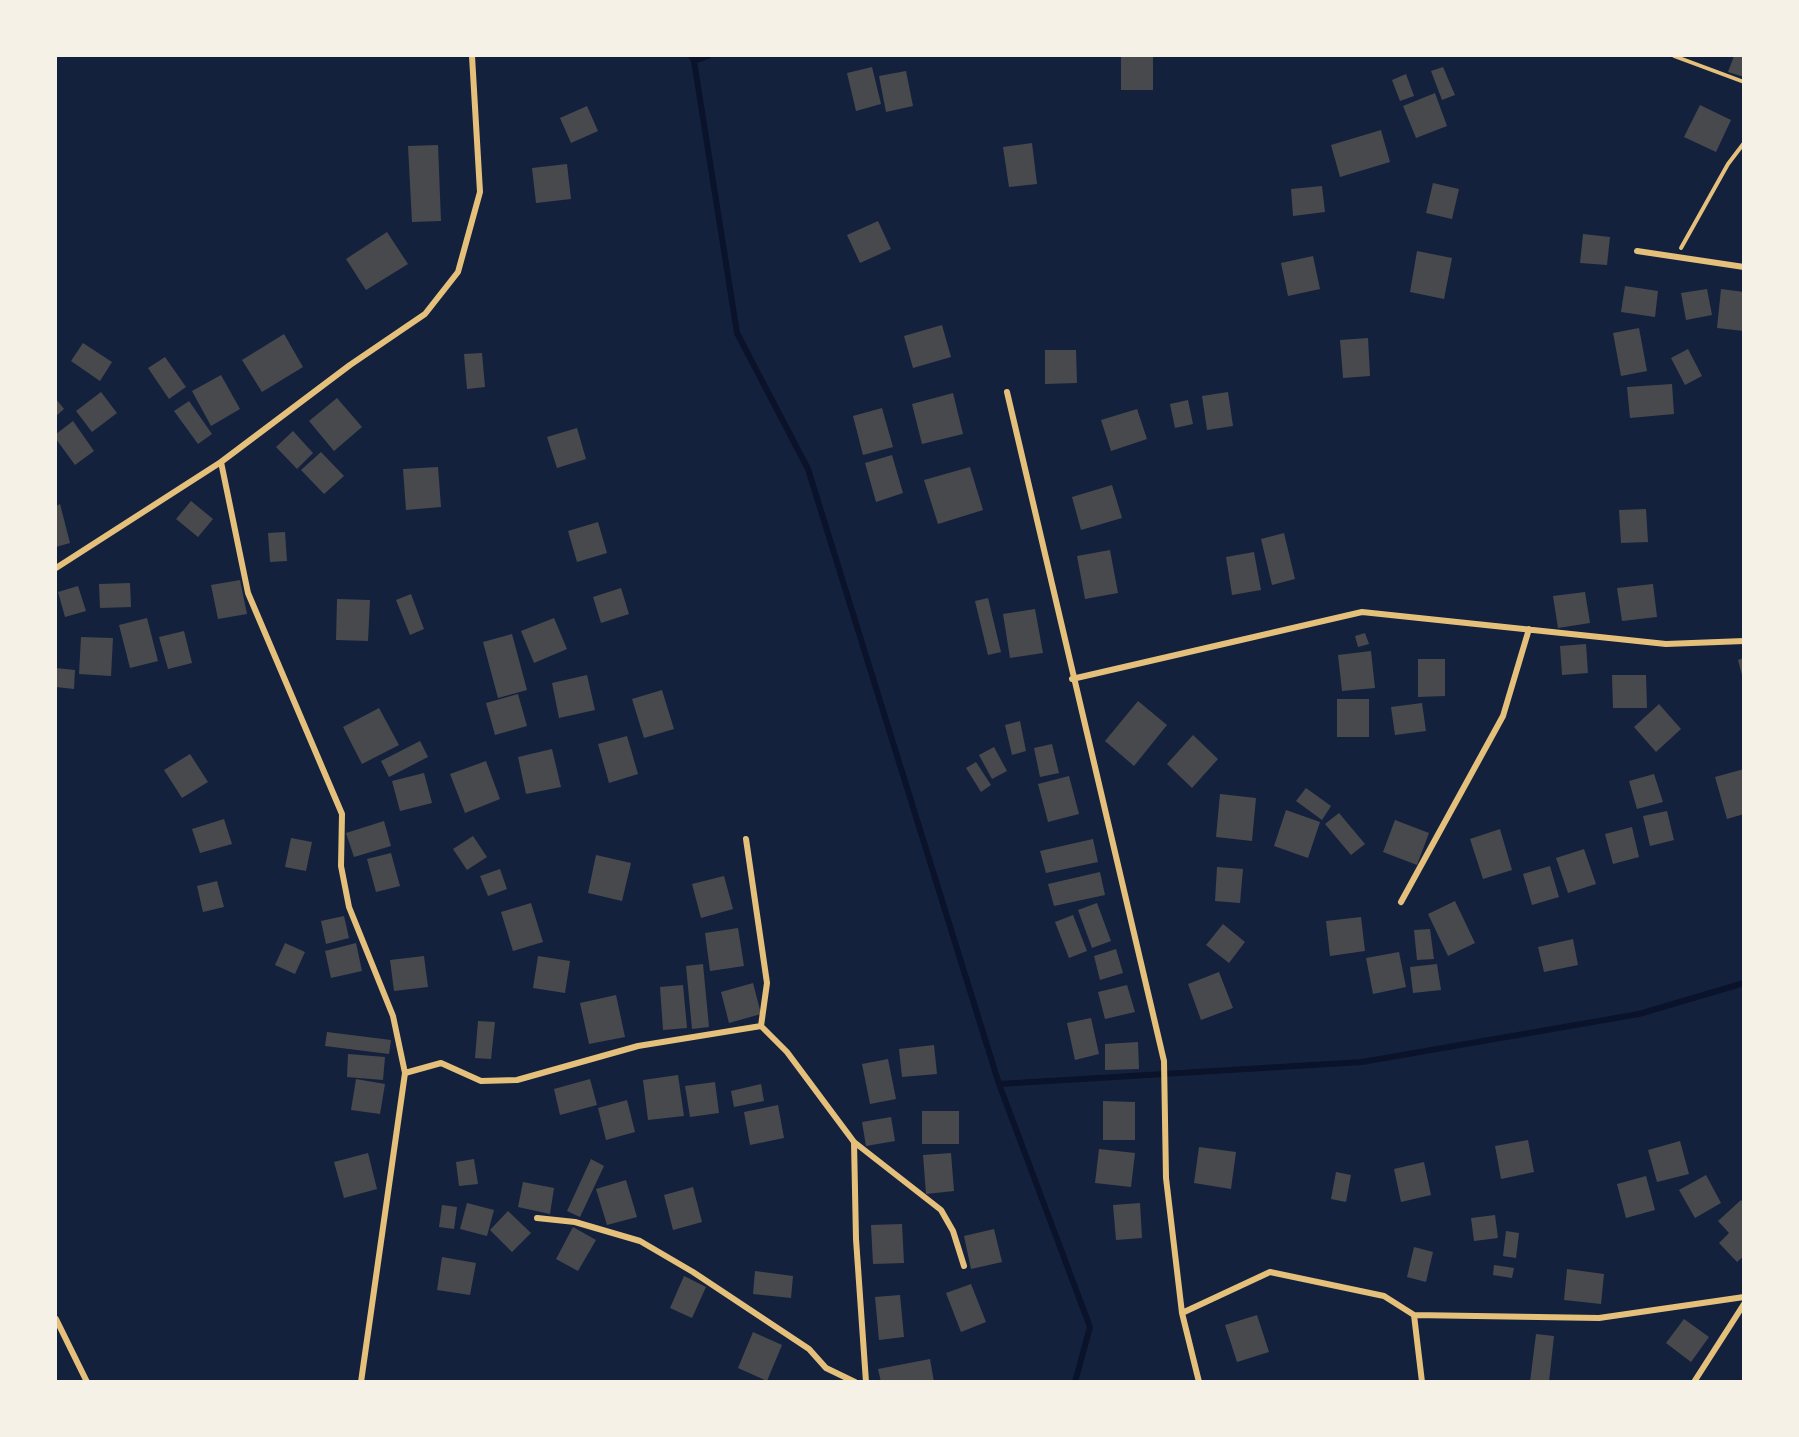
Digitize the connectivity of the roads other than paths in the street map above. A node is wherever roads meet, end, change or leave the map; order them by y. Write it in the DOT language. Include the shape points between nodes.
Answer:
graph roads {
  1 [pos="472,56"];
  2 [pos="1637,251"];
  3 [pos="1743,267"];
  4 [pos="1006,392"];
  5 [pos="221,462"];
  6 [pos="56,568"];
  7 [pos="1529,629"];
  8 [pos="1743,641"];
  9 [pos="1072,679"];
  10 [pos="746,839"];
  11 [pos="1401,902"];
  12 [pos="761,1026"];
  13 [pos="405,1073"];
  14 [pos="854,1142"];
  15 [pos="537,1218"];
  16 [pos="964,1266"];
  17 [pos="1743,1297"];
  18 [pos="1743,1304"];
  19 [pos="1182,1313"];
  20 [pos="1414,1315"];
  21 [pos="56,1320"];
  22 [pos="87,1382"];
  23 [pos="361,1382"];
  24 [pos="855,1382"];
  25 [pos="866,1382"];
  26 [pos="1199,1382"];
  27 [pos="1422,1382"];
  28 [pos="1694,1382"];
  1 -- 5 [label="street" via="480,192 458,272 425,314"];
  2 -- 3 [label="street"];
  4 -- 9 [label="street"];
  5 -- 6 [label="street"];
  5 -- 13 [label="street" via="248,593 342,814 341,866 349,907 393,1016"];
  7 -- 8 [label="street" via="1666,644"];
  7 -- 9 [label="street" via="1362,612"];
  7 -- 11 [label="street" via="1503,716"];
  9 -- 19 [label="street" via="1164,1061 1166,1178"];
  10 -- 12 [label="street" via="767,984"];
  12 -- 13 [label="street" via="638,1046 517,1080 481,1081 441,1063"];
  12 -- 14 [label="street" via="787,1052"];
  13 -- 23 [label="street"];
  14 -- 16 [label="street" via="941,1210 953,1231"];
  14 -- 25 [label="street"];
  15 -- 24 [label="street" via="575,1222 640,1241 809,1349 826,1368"];
  17 -- 20 [label="street" via="1599,1318"];
  18 -- 28 [label="street"];
  19 -- 20 [label="street" via="1270,1272 1384,1296"];
  19 -- 26 [label="street"];
  20 -- 27 [label="street"];
  21 -- 22 [label="street"];
}
